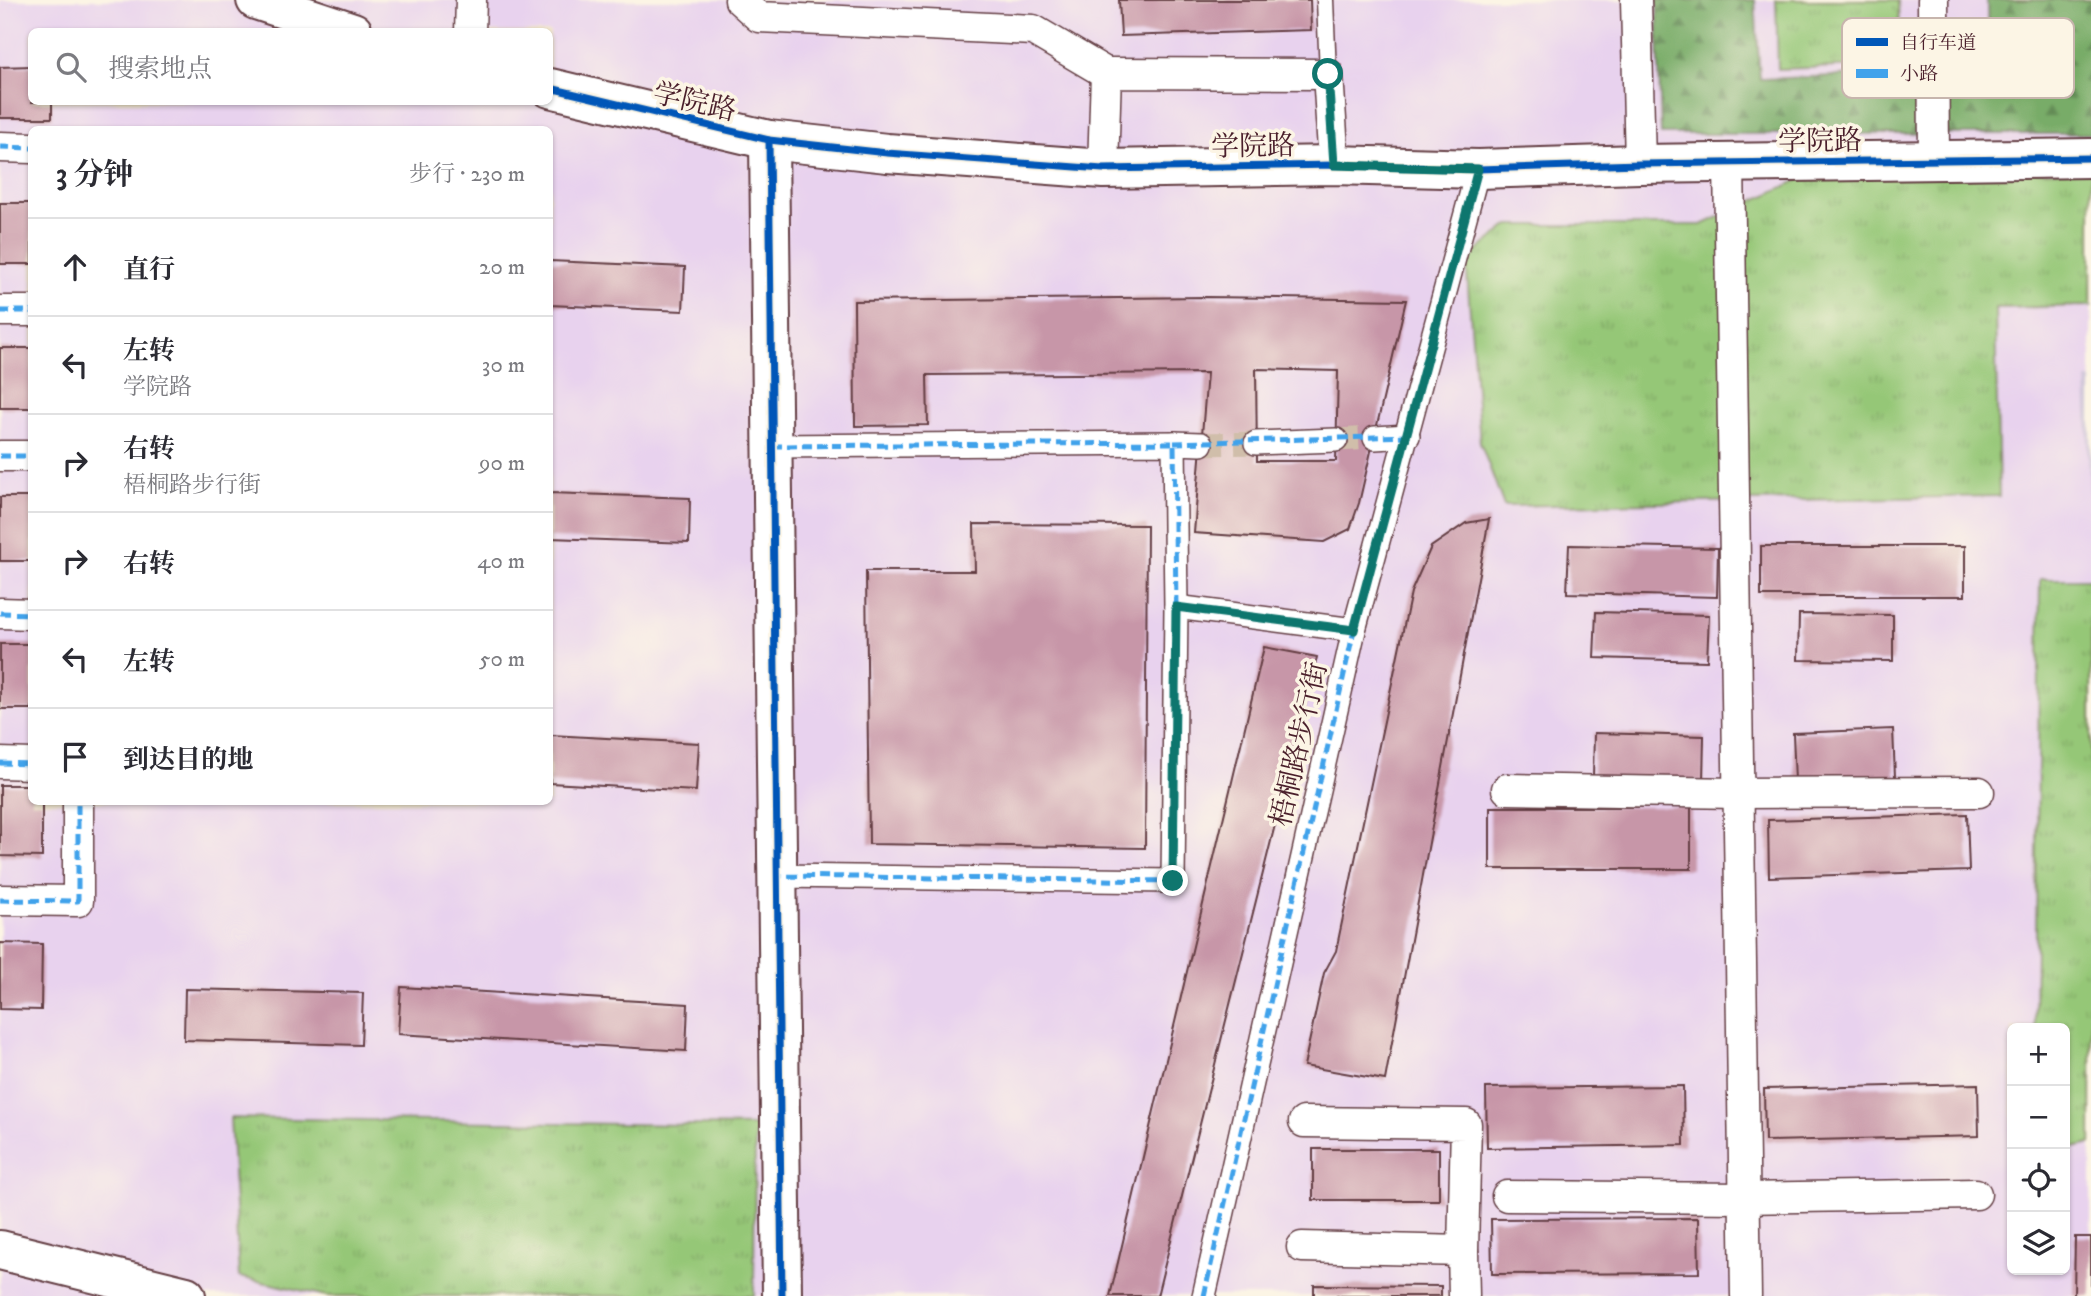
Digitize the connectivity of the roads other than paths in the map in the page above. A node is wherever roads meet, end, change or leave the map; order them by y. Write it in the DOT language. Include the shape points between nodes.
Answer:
graph roads {
  1 [pos="256,0"];
  2 [pos="471,0"];
  3 [pos="740,0"];
  4 [pos="1325,0"];
  5 [pos="1636,0"];
  6 [pos="1933,0"];
  7 [pos="1933,18"];
  8 [pos="341,28"];
  9 [pos="470,28"];
  10 [pos="1107,73"];
  11 [pos="1328,74"];
  12 [pos="553,89"];
  13 [pos="1934,98"];
  14 [pos="769,140"];
  15 [pos="0,147"];
  16 [pos="28,148"];
  17 [pos="2091,158"];
  18 [pos="1934,160"];
  19 [pos="1729,162"];
  20 [pos="1640,163"];
  21 [pos="1334,165"];
  22 [pos="1103,169"];
  23 [pos="1478,169"];
  24 [pos="0,311"];
  25 [pos="28,311"];
  26 [pos="1408,436"];
  27 [pos="1375,438"];
  28 [pos="1336,440"];
  29 [pos="1174,443"];
  30 [pos="1256,443"];
  31 [pos="1201,444"];
  32 [pos="772,446"];
  33 [pos="0,456"];
  34 [pos="28,456"];
  35 [pos="1176,607"];
  36 [pos="0,613"];
  37 [pos="28,614"];
  38 [pos="1354,630"];
  39 [pos="0,763"];
  40 [pos="28,764"];
  41 [pos="1507,789"];
  42 [pos="1979,792"];
  43 [pos="1737,793"];
  44 [pos="78,805"];
  45 [pos="778,876"];
  46 [pos="0,900"];
  47 [pos="1304,1122"];
  48 [pos="1976,1194"];
  49 [pos="1507,1196"];
  50 [pos="1743,1198"];
  51 [pos="1302,1247"];
  52 [pos="0,1250"];
  53 [pos="1463,1251"];
  54 [pos="186,1296"];
  55 [pos="782,1296"];
  56 [pos="1204,1296"];
  57 [pos="1464,1296"];
  58 [pos="1746,1296"];
  1 -- 8 [label="street"];
  2 -- 9 [label="street"];
  3 -- 10 [label="street" via="759,17 1033,30"];
  4 -- 11 [label="lane"];
  5 -- 20 [label="street"];
  6 -- 7 [label="street"];
  10 -- 11 [label="street"];
  10 -- 22 [label="street"];
  11 -- 21 [label="street"];
  12 -- 14 [label="street, 学院路"];
  13 -- 18 [label="street"];
  14 -- 22 [label="street, 学院路"];
  14 -- 32 [label="street"];
  15 -- 16 [label="street"];
  17 -- 18 [label="street, 学院路"];
  18 -- 19 [label="street, 学院路"];
  19 -- 20 [label="street, 学院路"];
  19 -- 43 [label="street"];
  20 -- 23 [label="street, 学院路"];
  21 -- 22 [label="street, 学院路"];
  21 -- 23 [label="street, 学院路"];
  23 -- 26 [label="street, 梧桐路步行街"];
  24 -- 25 [label="street"];
  26 -- 27 [label="street"];
  26 -- 38 [label="street, 梧桐路步行街"];
  28 -- 30 [label="street"];
  29 -- 31 [label="street"];
  29 -- 32 [label="street"];
  29 -- 35 [label="street"];
  32 -- 45 [label="street"];
  33 -- 34 [label="street"];
  35 -- 38 [label="street"];
  35 -- 45 [label="street" via="1173,881"];
  36 -- 37 [label="street"];
  38 -- 56 [label="street, 梧桐路步行街"];
  39 -- 40 [label="street"];
  41 -- 43 [label="street"];
  42 -- 43 [label="street"];
  43 -- 50 [label="street"];
  44 -- 46 [label="street" via="78,901"];
  45 -- 55 [label="street"];
  47 -- 53 [label="street" via="1466,1124"];
  48 -- 50 [label="street"];
  49 -- 50 [label="street"];
  50 -- 58 [label="street"];
  51 -- 53 [label="street"];
  52 -- 54 [label="street"];
  53 -- 57 [label="street"];
}
